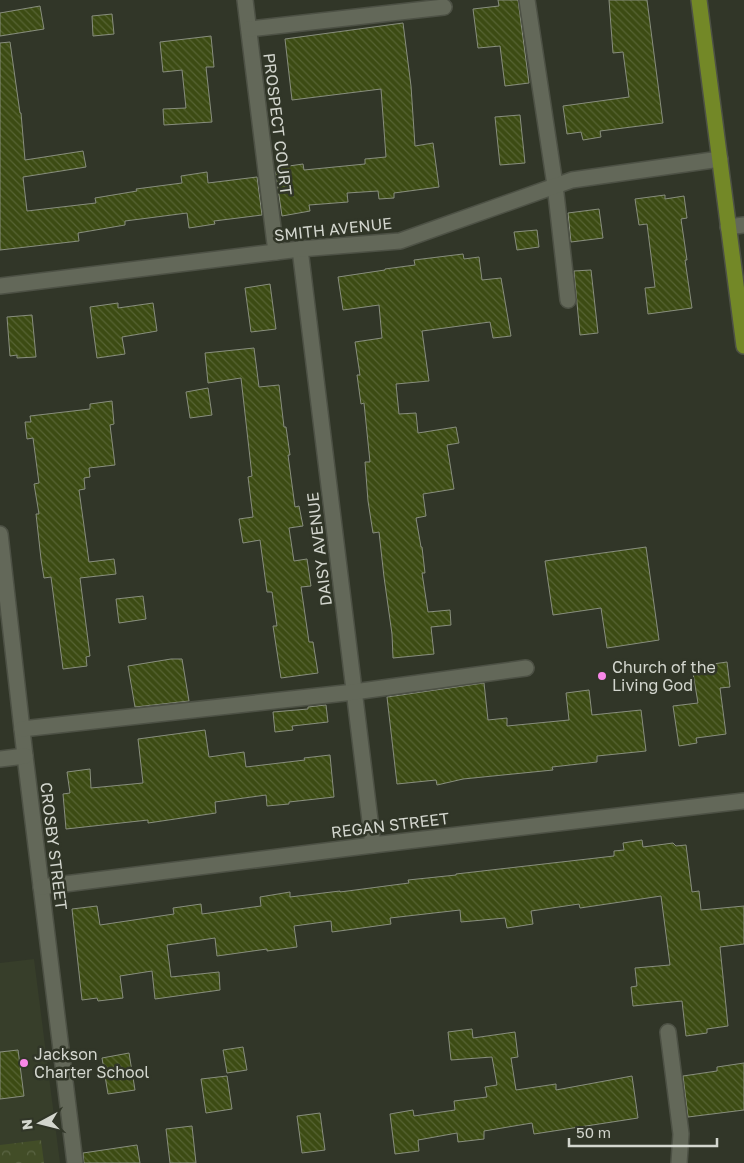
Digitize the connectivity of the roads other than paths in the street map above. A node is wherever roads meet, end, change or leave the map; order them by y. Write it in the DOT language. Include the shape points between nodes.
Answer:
graph roads {
  1 [pos="245,0"];
  2 [pos="527,0"];
  3 [pos="699,0"];
  4 [pos="444,6"];
  5 [pos="249,29"];
  6 [pos="720,159"];
  7 [pos="554,185"];
  8 [pos="744,225"];
  9 [pos="728,227"];
  10 [pos="300,249"];
  11 [pos="276,252"];
  12 [pos="0,286"];
  13 [pos="568,300"];
  14 [pos="744,346"];
  15 [pos="0,534"];
  16 [pos="526,668"];
  17 [pos="354,692"];
  18 [pos="22,730"];
  19 [pos="25,756"];
  20 [pos="0,759"];
  21 [pos="744,801"];
  22 [pos="373,845"];
  23 [pos="41,888"];
  24 [pos="668,1032"];
  25 [pos="75,1163"];
  26 [pos="679,1163"];
  1 -- 5 [label="street, PROSPECT COURT"];
  2 -- 7 [label="street"];
  3 -- 6 [label="main road"];
  4 -- 5 [label="street"];
  5 -- 11 [label="street, PROSPECT COURT"];
  6 -- 7 [label="street, SMITH AVENUE"];
  6 -- 9 [label="main road"];
  7 -- 10 [label="street, SMITH AVENUE" via="400,241"];
  7 -- 13 [label="street"];
  8 -- 9 [label="street"];
  9 -- 14 [label="main road"];
  10 -- 11 [label="street, SMITH AVENUE"];
  10 -- 17 [label="street, DAISY AVENUE"];
  11 -- 12 [label="street, SMITH AVENUE"];
  15 -- 18 [label="street, CROSBY STREET"];
  16 -- 17 [label="street"];
  17 -- 18 [label="street"];
  17 -- 22 [label="street, DAISY AVENUE"];
  18 -- 19 [label="street, CROSBY STREET"];
  19 -- 20 [label="street"];
  19 -- 23 [label="street, CROSBY STREET"];
  21 -- 22 [label="street, REGAN STREET"];
  22 -- 23 [label="street, REGAN STREET"];
  23 -- 25 [label="street, CROSBY STREET"];
  24 -- 26 [label="street" via="681,1134"];
}
